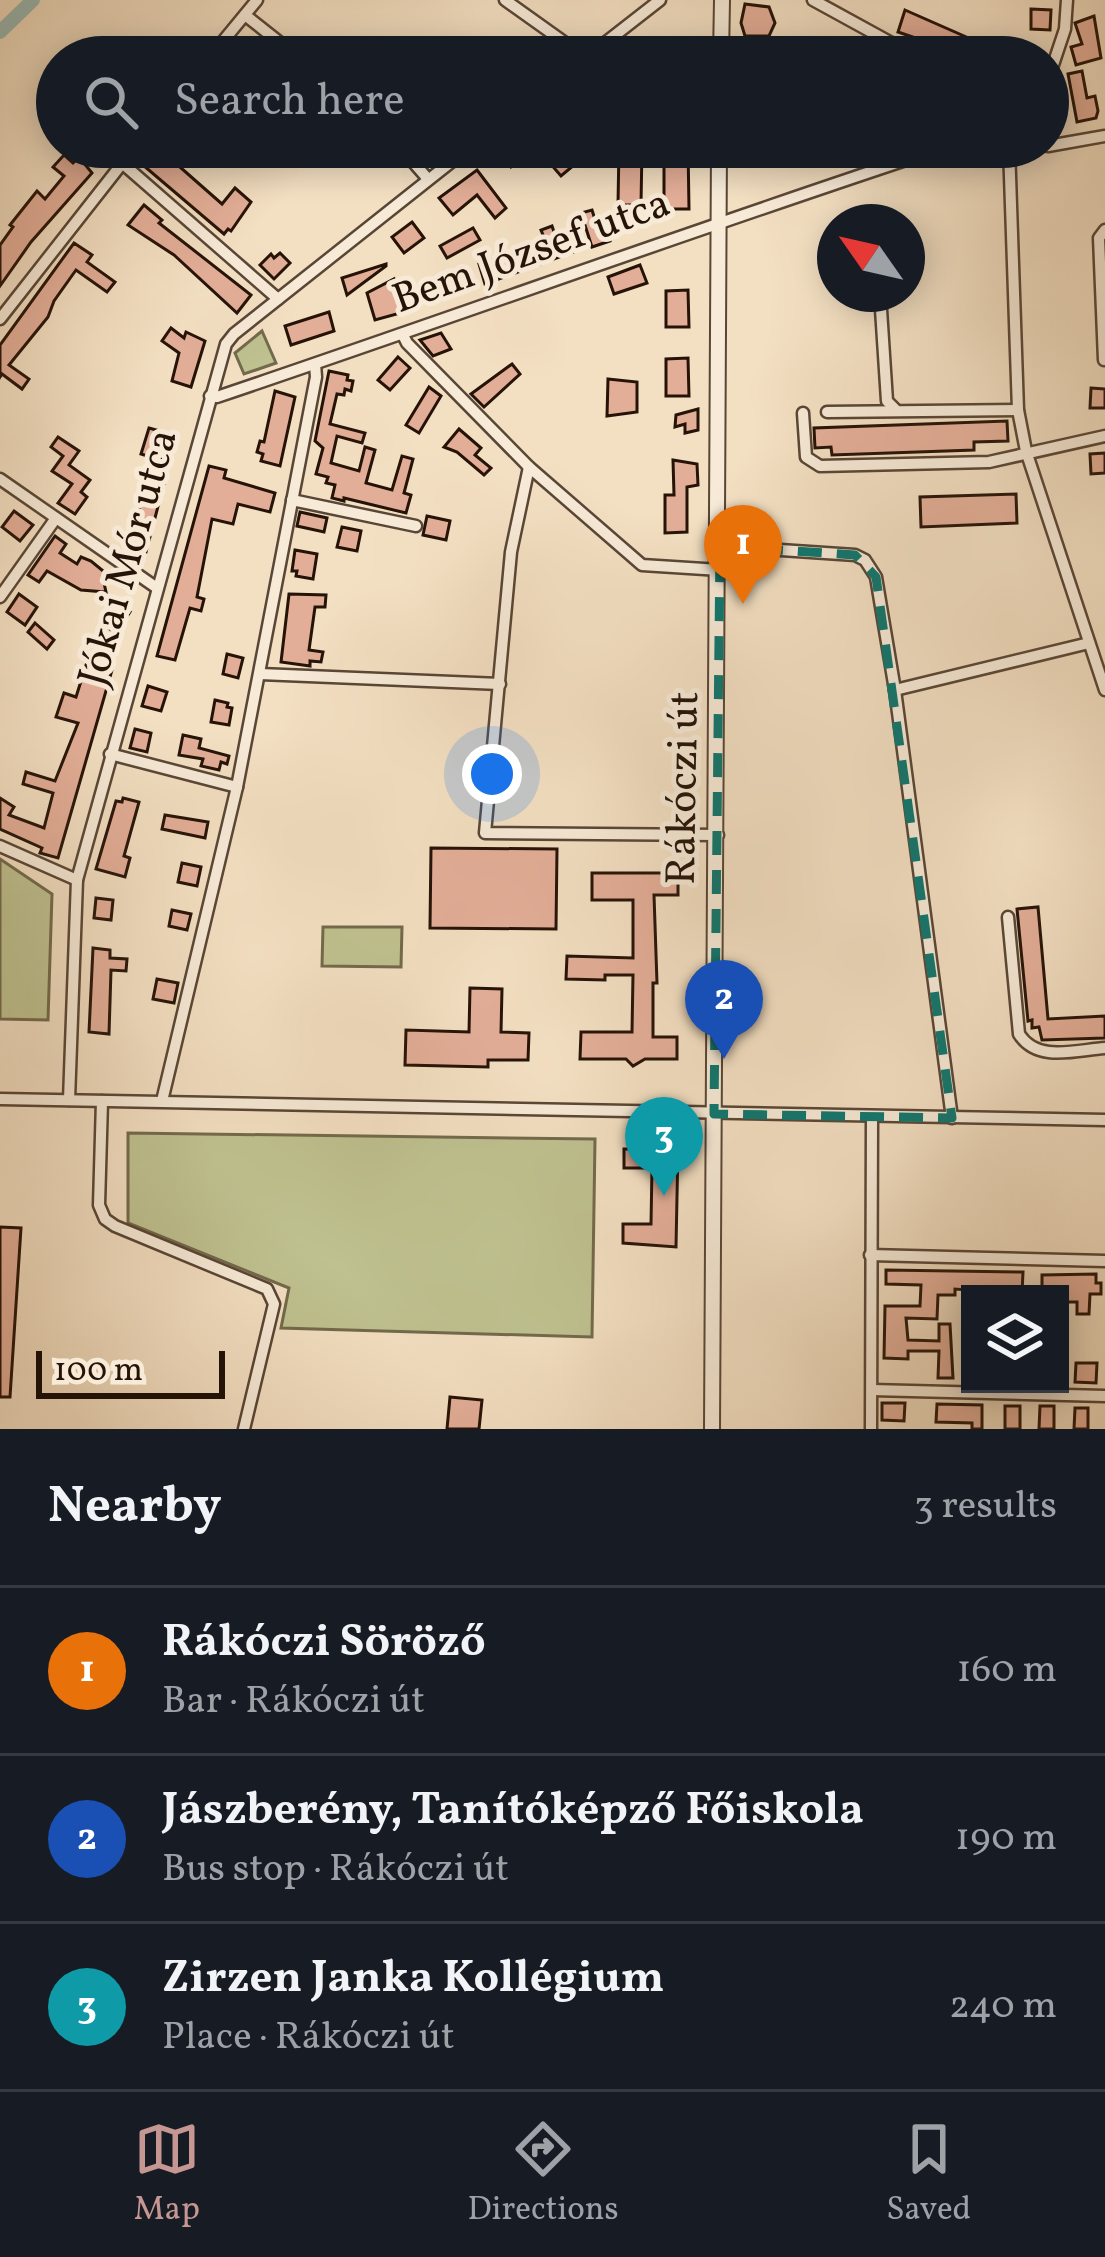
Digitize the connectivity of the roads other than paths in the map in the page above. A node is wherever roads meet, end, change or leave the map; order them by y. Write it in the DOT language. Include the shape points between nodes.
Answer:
graph roads {
  1 [pos="256,0"];
  2 [pos="505,0"];
  3 [pos="660,0"];
  4 [pos="722,0"];
  5 [pos="813,0"];
  6 [pos="1067,0"];
  7 [pos="245,14"];
  8 [pos="227,36"];
  9 [pos="272,36"];
  10 [pos="556,36"];
  11 [pos="613,36"];
  12 [pos="721,36"];
  13 [pos="879,36"];
  14 [pos="1063,36"];
  15 [pos="1105,136"];
  16 [pos="1069,142"];
  17 [pos="118,168"];
  18 [pos="128,168"];
  19 [pos="418,168"];
  20 [pos="442,168"];
  21 [pos="719,168"];
  22 [pos="881,168"];
  23 [pos="1006,168"];
  24 [pos="428,179"];
  25 [pos="718,222"];
  26 [pos="1105,230"];
  27 [pos="278,299"];
  28 [pos="881,312"];
  29 [pos="0,319"];
  30 [pos="404,335"];
  31 [pos="1104,360"];
  32 [pos="315,364"];
  33 [pos="209,396"];
  34 [pos="895,409"];
  35 [pos="1018,410"];
  36 [pos="827,412"];
  37 [pos="803,413"];
  38 [pos="1105,436"];
  39 [pos="1026,451"];
  40 [pos="529,467"];
  41 [pos="0,479"];
  42 [pos="292,500"];
  43 [pos="56,518"];
  44 [pos="416,526"];
  45 [pos="720,546"];
  46 [pos="720,570"];
  47 [pos="157,588"];
  48 [pos="0,596"];
  49 [pos="1089,643"];
  50 [pos="260,674"];
  51 [pos="500,684"];
  52 [pos="895,690"];
  53 [pos="1105,691"];
  54 [pos="110,754"];
  55 [pos="237,787"];
  56 [pos="718,835"];
  57 [pos="0,846"];
  58 [pos="77,880"];
  59 [pos="1008,917"];
  60 [pos="1105,1048"];
  61 [pos="0,1100"];
  62 [pos="69,1100"];
  63 [pos="102,1101"];
  64 [pos="161,1101"];
  65 [pos="714,1114"];
  66 [pos="872,1117"];
  67 [pos="952,1118"];
  68 [pos="1105,1120"];
  69 [pos="870,1255"];
  70 [pos="1105,1261"];
  71 [pos="872,1390"];
  72 [pos="1105,1396"];
  73 [pos="244,1429"];
  74 [pos="712,1429"];
  75 [pos="871,1429"];
  1 -- 7 [label="street"];
  2 -- 10 [label="street"];
  3 -- 11 [label="street"];
  4 -- 12 [label="street"];
  5 -- 13 [label="street"];
  6 -- 14 [label="street"];
  7 -- 8 [label="street"];
  7 -- 9 [label="street"];
  15 -- 16 [label="street"];
  17 -- 29 [label="street"];
  18 -- 27 [label="street"];
  19 -- 24 [label="street"];
  20 -- 24 [label="street, Jókai Mór utca"];
  21 -- 25 [label="street, Rákóczi út"];
  22 -- 25 [label="street, Bem József utca"];
  23 -- 35 [label="street"];
  24 -- 27 [label="street, Jókai Mór utca"];
  25 -- 30 [label="street, Bem József utca"];
  25 -- 45 [label="street, Rákóczi út"];
  26 -- 31 [label="street"];
  27 -- 33 [label="street, Jókai Mór utca" via="226,344"];
  28 -- 34 [label="street" via="886,401"];
  30 -- 32 [label="street, Bem József utca"];
  30 -- 40 [label="street"];
  32 -- 33 [label="street, Bem József utca"];
  32 -- 42 [label="street"];
  33 -- 47 [label="street, Jókai Mór utca"];
  34 -- 35 [label="street"];
  34 -- 36 [label="street"];
  35 -- 39 [label="street"];
  37 -- 39 [label="street" via="806,457 820,466 988,462"];
  38 -- 39 [label="street"];
  39 -- 49 [label="street"];
  40 -- 46 [label="street" via="642,565"];
  40 -- 51 [label="street"];
  41 -- 43 [label="street"];
  42 -- 44 [label="street"];
  42 -- 50 [label="street"];
  43 -- 47 [label="street"];
  43 -- 48 [label="street"];
  45 -- 46 [label="street, Rákóczi út"];
  45 -- 52 [label="street" via="865,560"];
  46 -- 56 [label="street, Rákóczi út"];
  47 -- 54 [label="street, Jókai Mór utca"];
  49 -- 52 [label="street"];
  49 -- 53 [label="street"];
  50 -- 51 [label="street"];
  50 -- 55 [label="street"];
  51 -- 56 [label="street" via="485,833"];
  52 -- 67 [label="street"];
  54 -- 55 [label="street"];
  54 -- 58 [label="street, Jókai Mór utca"];
  55 -- 64 [label="street"];
  56 -- 65 [label="street, Rákóczi út"];
  57 -- 58 [label="street"];
  58 -- 62 [label="street, Jókai Mór utca"];
  59 -- 60 [label="street" via="1025,1044 1043,1053"];
  61 -- 62 [label="street"];
  62 -- 63 [label="street"];
  63 -- 64 [label="street"];
  63 -- 73 [label="street" via="105,1219 272,1295"];
  64 -- 65 [label="street"];
  65 -- 66 [label="street"];
  65 -- 74 [label="street, Rákóczi út"];
  66 -- 67 [label="street"];
  66 -- 69 [label="street"];
  67 -- 68 [label="street"];
  69 -- 70 [label="street"];
  69 -- 71 [label="street"];
  71 -- 72 [label="street"];
  71 -- 75 [label="street"];
}
